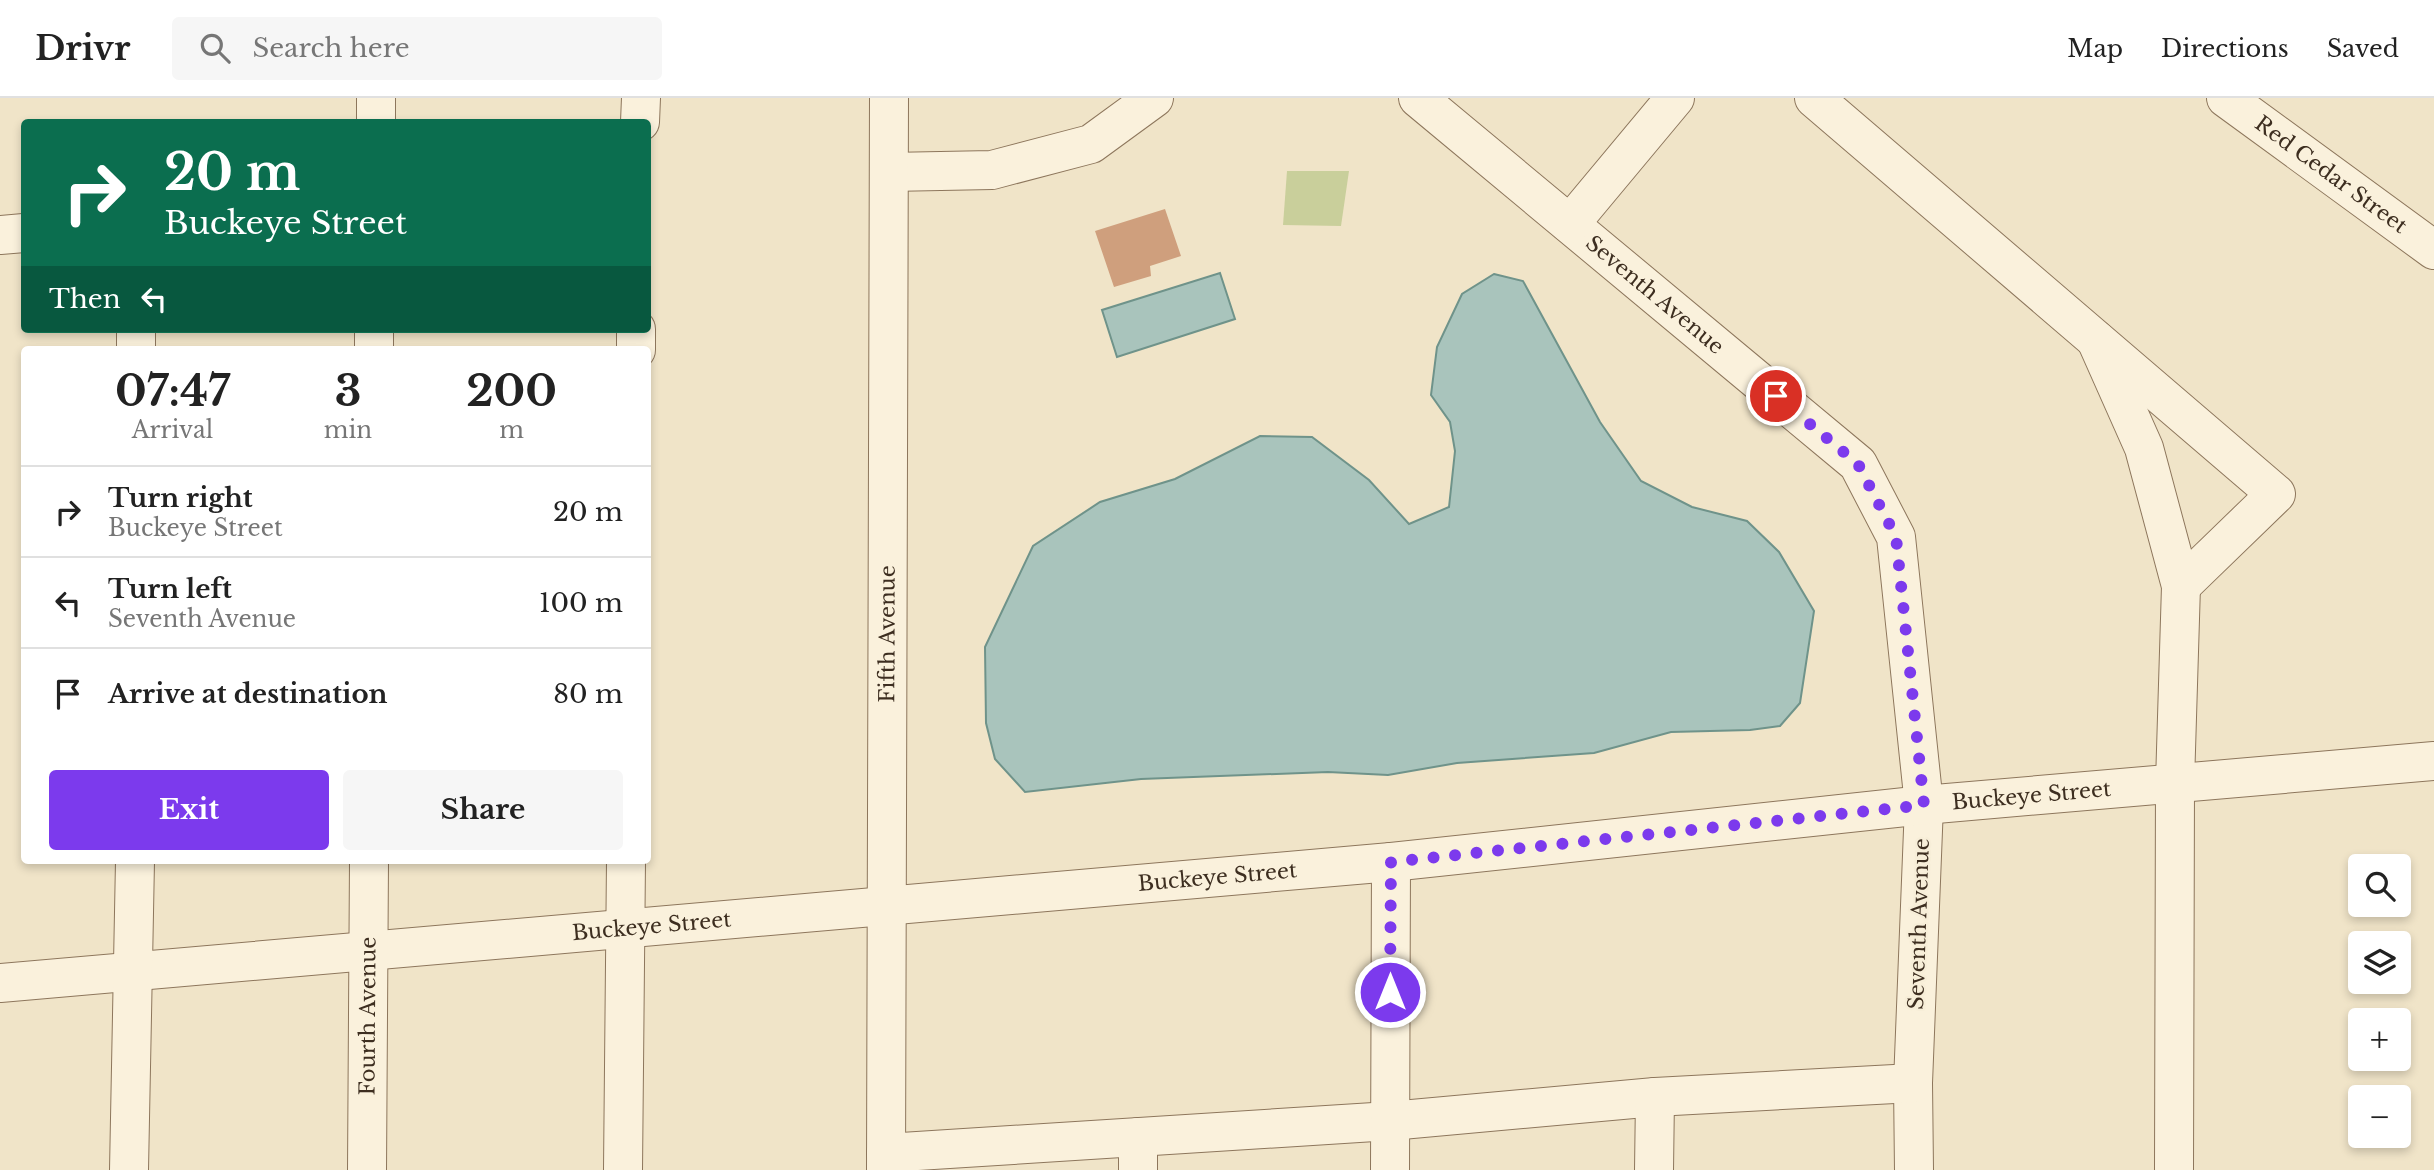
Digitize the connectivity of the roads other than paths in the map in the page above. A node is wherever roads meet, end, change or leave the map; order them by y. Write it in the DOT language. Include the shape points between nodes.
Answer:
graph roads {
  1 [pos="376,98"];
  2 [pos="641,98"];
  3 [pos="889,98"];
  4 [pos="1154,98"];
  5 [pos="1418,98"];
  6 [pos="1675,98"];
  7 [pos="1814,98"];
  8 [pos="2226,98"];
  9 [pos="376,119"];
  10 [pos="640,119"];
  11 [pos="889,172"];
  12 [pos="1570,224"];
  13 [pos="21,233"];
  14 [pos="0,234"];
  15 [pos="2434,250"];
  16 [pos="2096,340"];
  17 [pos="2181,586"];
  18 [pos="2434,761"];
  19 [pos="2175,783"];
  20 [pos="1924,805"];
  21 [pos="1391,862"];
  22 [pos="135,864"];
  23 [pos="369,864"];
  24 [pos="626,864"];
  25 [pos="886,907"];
  26 [pos="625,930"];
  27 [pos="368,952"];
  28 [pos="133,972"];
  29 [pos="0,983"];
  30 [pos="1913,1083"];
  31 [pos="1655,1097"];
  32 [pos="1390,1121"];
  33 [pos="1138,1154"];
  34 [pos="886,1162"];
  35 [pos="129,1170"];
  36 [pos="367,1170"];
  37 [pos="622,1170"];
  38 [pos="1390,1170"];
  39 [pos="1654,1170"];
  40 [pos="1914,1170"];
  41 [pos="2174,1170"];
  1 -- 9 [label="street"];
  2 -- 10 [label="street"];
  3 -- 11 [label="street, Fifth Avenue"];
  4 -- 11 [label="street" via="1091,144 992,170"];
  5 -- 12 [label="street, Seventh Avenue"];
  6 -- 12 [label="street"];
  7 -- 16 [label="street"];
  8 -- 15 [label="street, Red Cedar Street"];
  11 -- 25 [label="street, Fifth Avenue"];
  12 -- 20 [label="street, Seventh Avenue" via="1858,464 1896,537"];
  13 -- 14 [label="street"];
  16 -- 17 [label="street" via="2144,448"];
  16 -- 17 [label="street" via="2276,494"];
  17 -- 19 [label="street"];
  18 -- 19 [label="street, Buckeye Street"];
  19 -- 20 [label="street, Buckeye Street"];
  19 -- 41 [label="street"];
  20 -- 21 [label="street, Buckeye Street"];
  20 -- 30 [label="street, Seventh Avenue"];
  21 -- 25 [label="street, Buckeye Street"];
  21 -- 32 [label="street"];
  22 -- 28 [label="street"];
  23 -- 27 [label="street, Fourth Avenue"];
  24 -- 26 [label="street"];
  25 -- 26 [label="street, Buckeye Street"];
  25 -- 34 [label="street, Fifth Avenue"];
  26 -- 27 [label="street, Buckeye Street"];
  26 -- 37 [label="street"];
  27 -- 28 [label="street, Buckeye Street"];
  27 -- 36 [label="street, Fourth Avenue"];
  28 -- 29 [label="street, Buckeye Street"];
  28 -- 35 [label="street"];
  30 -- 31 [label="street"];
  30 -- 40 [label="street, Seventh Avenue"];
  31 -- 32 [label="street"];
  31 -- 39 [label="street"];
  32 -- 33 [label="street"];
  32 -- 38 [label="street"];
  33 -- 34 [label="street"];
}
